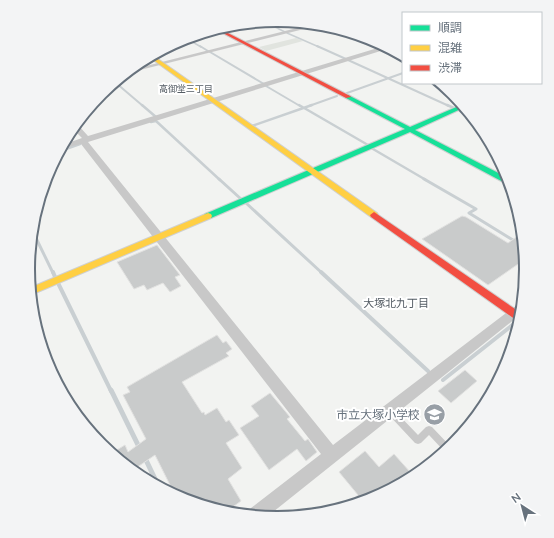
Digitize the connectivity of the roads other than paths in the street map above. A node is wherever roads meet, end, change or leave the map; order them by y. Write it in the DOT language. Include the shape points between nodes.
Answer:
graph roads {
  1 [pos="300,28"];
  2 [pos="225,33"];
  3 [pos="244,43"];
  4 [pos="378,49"];
  5 [pos="155,60"];
  6 [pos="161,64"];
  7 [pos="141,69"];
  8 [pos="302,74"];
  9 [pos="214,101"];
  10 [pos="459,109"];
  11 [pos="410,130"];
  12 [pos="79,131"];
  13 [pos="85,140"];
  14 [pos="69,145"];
  15 [pos="313,171"];
  16 [pos="502,178"];
  17 [pos="159,237"];
  18 [pos="36,289"];
  19 [pos="515,312"];
  20 [pos="514,314"];
  21 [pos="389,410"];
  22 [pos="444,444"];
  23 [pos="332,456"];
  24 [pos="262,510"];
  1 -- 3 [label="street"];
  2 -- 3 [label="street"];
  3 -- 6 [label="street"];
  3 -- 8 [label="street"];
  4 -- 8 [label="street"];
  5 -- 6 [label="street"];
  6 -- 7 [label="street"];
  6 -- 9 [label="street"];
  8 -- 9 [label="street"];
  8 -- 11 [label="street"];
  9 -- 13 [label="street"];
  9 -- 15 [label="street"];
  10 -- 11 [label="street"];
  11 -- 15 [label="street"];
  11 -- 16 [label="street"];
  12 -- 13 [label="street"];
  13 -- 14 [label="street"];
  13 -- 17 [label="street"];
  15 -- 17 [label="street"];
  15 -- 19 [label="street"];
  17 -- 18 [label="street"];
  17 -- 23 [label="street"];
  20 -- 21 [label="street"];
  21 -- 22 [label="lane" via="418,440 429,430"];
  21 -- 23 [label="street"];
  23 -- 24 [label="street"];
}
